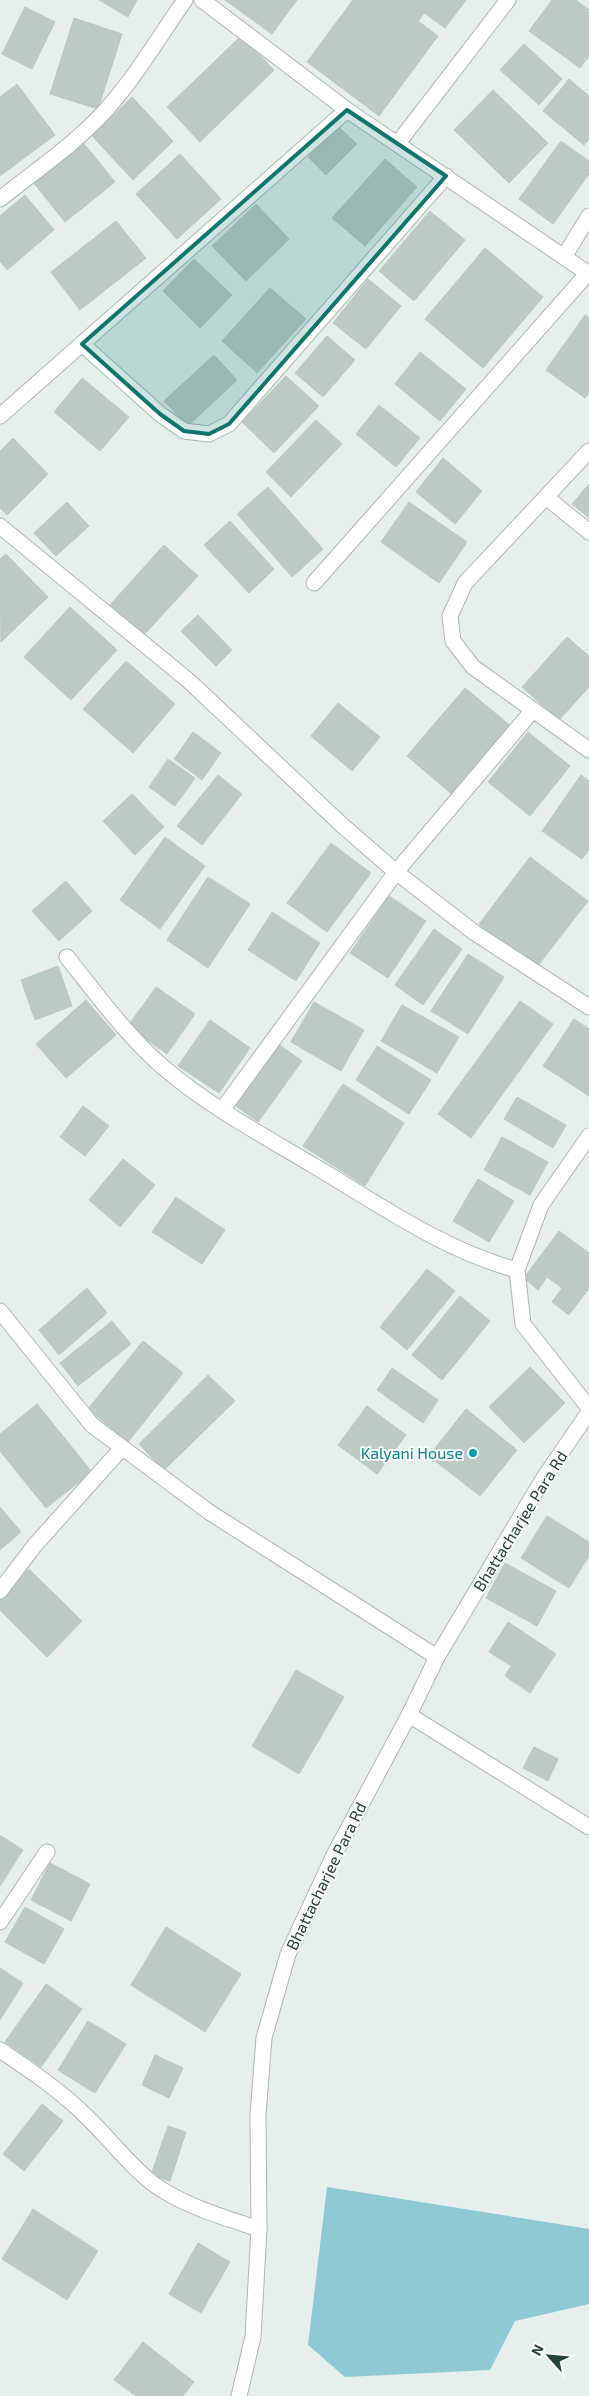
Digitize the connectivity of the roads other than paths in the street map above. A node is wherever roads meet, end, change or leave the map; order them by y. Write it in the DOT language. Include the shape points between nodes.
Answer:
graph roads {
  1 [pos="185,0"];
  2 [pos="202,0"];
  3 [pos="508,0"];
  4 [pos="347,110"];
  5 [pos="398,143"];
  6 [pos="446,176"];
  7 [pos="0,199"];
  8 [pos="589,216"];
  9 [pos="564,256"];
  10 [pos="588,274"];
  11 [pos="82,344"];
  12 [pos="0,416"];
  13 [pos="589,451"];
  14 [pos="546,497"];
  15 [pos="0,526"];
  16 [pos="589,532"];
  17 [pos="314,583"];
  18 [pos="533,710"];
  19 [pos="589,750"];
  20 [pos="396,872"];
  21 [pos="67,956"];
  22 [pos="589,1007"];
  23 [pos="222,1110"];
  24 [pos="588,1141"];
  25 [pos="517,1270"];
  26 [pos="0,1311"];
  27 [pos="589,1410"];
  28 [pos="122,1448"];
  29 [pos="0,1591"];
  30 [pos="437,1657"];
  31 [pos="408,1715"];
  32 [pos="589,1828"];
  33 [pos="47,1852"];
  34 [pos="0,1922"];
  35 [pos="0,2050"];
  36 [pos="259,2229"];
  37 [pos="239,2396"];
  1 -- 7 [label="street" via="104,112"];
  2 -- 4 [label="street"];
  3 -- 5 [label="street"];
  4 -- 5 [label="street"];
  4 -- 11 [label="street"];
  5 -- 6 [label="street"];
  6 -- 9 [label="street"];
  6 -- 11 [label="street" via="229,424 209,434 184,431 160,414"];
  8 -- 9 [label="street"];
  9 -- 10 [label="street"];
  10 -- 17 [label="street"];
  11 -- 12 [label="street"];
  13 -- 14 [label="street"];
  14 -- 16 [label="street"];
  14 -- 18 [label="street" via="465,583 450,616 453,641 473,668"];
  15 -- 20 [label="street" via="188,681"];
  18 -- 19 [label="street"];
  18 -- 20 [label="street"];
  20 -- 22 [label="street" via="475,933"];
  20 -- 23 [label="street"];
  21 -- 23 [label="street" via="114,1016 163,1067"];
  23 -- 25 [label="street" via="448,1243 488,1262"];
  24 -- 25 [label="street" via="541,1205"];
  25 -- 27 [label="street" via="523,1324"];
  26 -- 28 [label="street" via="92,1425"];
  27 -- 30 [label="street, Bhattacharjee Para Rd" via="543,1479"];
  28 -- 29 [label="street" via="35,1545"];
  28 -- 30 [label="street" via="209,1512"];
  30 -- 31 [label="street, Bhattacharjee Para Rd"];
  31 -- 32 [label="street"];
  31 -- 36 [label="street, Bhattacharjee Para Rd" via="334,1853 288,1954 264,2038 258,2115"];
  33 -- 34 [label="street"];
  35 -- 36 [label="street" via="44,2080 87,2117 162,2190 202,2210"];
  36 -- 37 [label="street, Bhattacharjee Para Rd" via="253,2337"];
}
